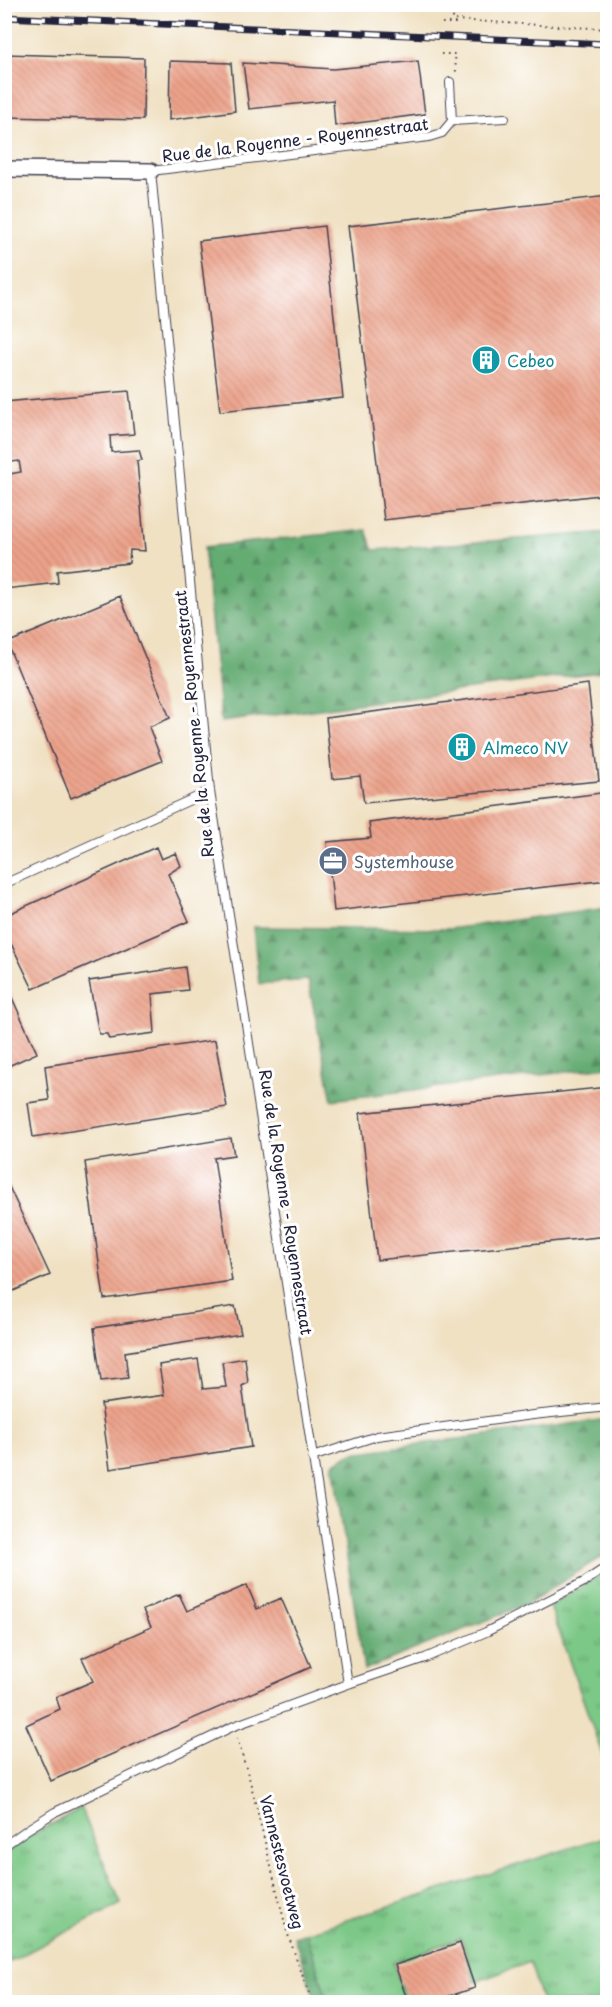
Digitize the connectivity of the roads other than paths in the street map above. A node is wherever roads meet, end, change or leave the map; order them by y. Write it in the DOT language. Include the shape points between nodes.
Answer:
graph roads {
  1 [pos="450,82"];
  2 [pos="504,118"];
  3 [pos="452,121"];
  4 [pos="4,169"];
  5 [pos="151,171"];
  6 [pos="210,791"];
  7 [pos="4,884"];
  8 [pos="608,1407"];
  9 [pos="312,1457"];
  10 [pos="608,1566"];
  11 [pos="348,1684"];
  12 [pos="4,1846"];
  1 -- 3 [label="lane, Rue de la Royenne - Royennestraat"];
  2 -- 3 [label="lane, Rue de la Royenne - Royennestraat"];
  3 -- 5 [label="lane, Rue de la Royenne - Royennestraat" via="442,133 429,137"];
  4 -- 5 [label="street"];
  5 -- 6 [label="lane, Rue de la Royenne - Royennestraat"];
  6 -- 7 [label="lane"];
  6 -- 9 [label="lane, Rue de la Royenne - Royennestraat"];
  8 -- 9 [label="lane" via="377,1436"];
  9 -- 11 [label="lane, Rue de la Royenne - Royennestraat"];
  10 -- 11 [label="lane" via="486,1632 425,1659"];
  11 -- 12 [label="lane" via="234,1726 56,1812"];
}
